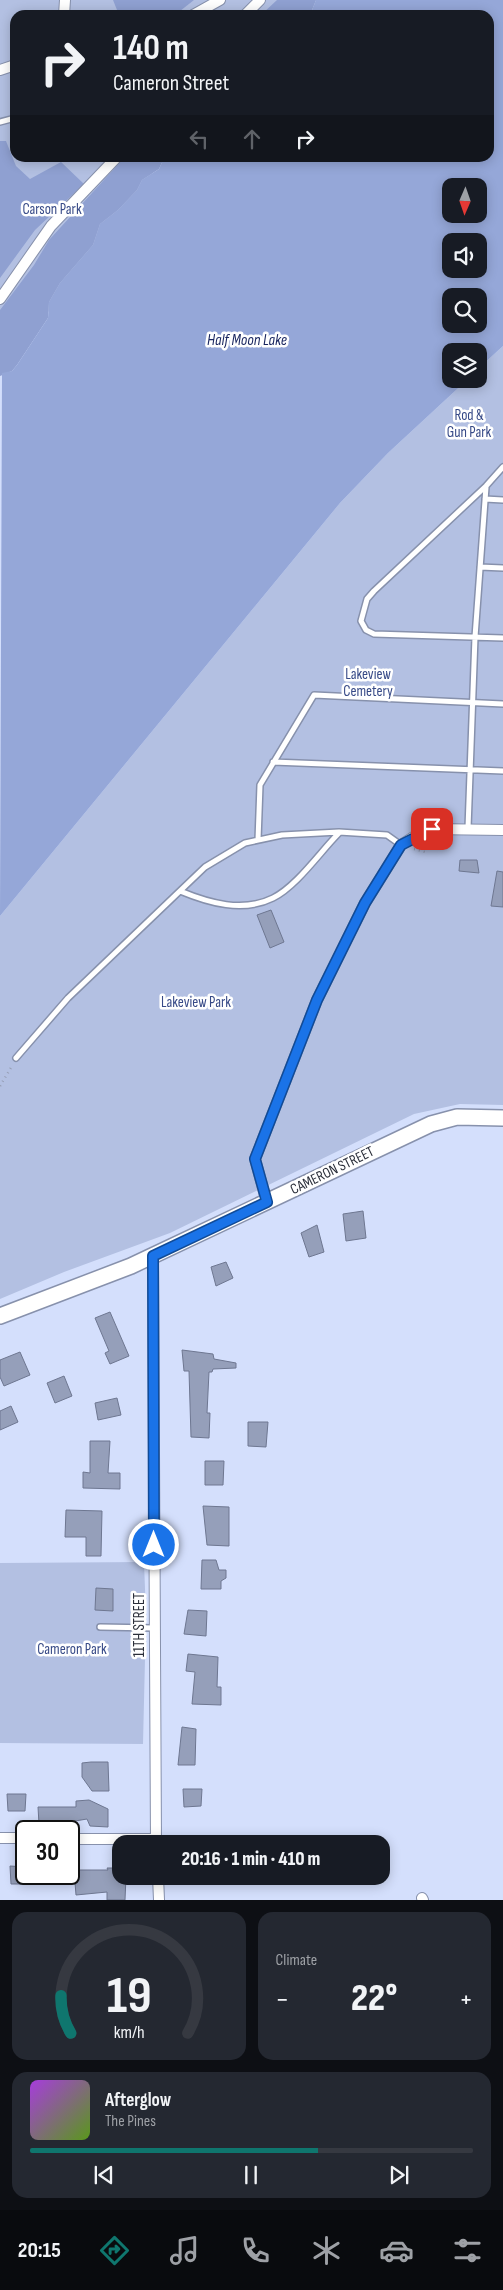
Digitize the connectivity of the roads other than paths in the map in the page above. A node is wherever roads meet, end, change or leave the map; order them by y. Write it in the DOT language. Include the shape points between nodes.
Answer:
graph roads {
  1 [pos="220,0"];
  2 [pos="202,10"];
  3 [pos="112,162"];
  4 [pos="0,299"];
  5 [pos="503,467"];
  6 [pos="486,486"];
  7 [pos="485,499"];
  8 [pos="503,500"];
  9 [pos="480,567"];
  10 [pos="503,568"];
  11 [pos="476,637"];
  12 [pos="503,638"];
  13 [pos="473,703"];
  14 [pos="503,704"];
  15 [pos="273,762"];
  16 [pos="470,770"];
  17 [pos="503,771"];
  18 [pos="468,828"];
  19 [pos="503,830"];
  20 [pos="339,832"];
  21 [pos="258,840"];
  22 [pos="401,845"];
  23 [pos="180,891"];
  24 [pos="16,1058"];
  25 [pos="503,1118"];
  26 [pos="267,1202"];
  27 [pos="153,1256"];
  28 [pos="0,1316"];
  29 [pos="100,1627"];
  30 [pos="154,1628"];
  31 [pos="156,1835"];
  32 [pos="0,1838"];
  33 [pos="15,1838"];
  34 [pos="80,1838"];
  35 [pos="112,1839"];
  36 [pos="158,1885"];
  37 [pos="159,1900"];
  1 -- 2 [label="street"];
  3 -- 4 [label="street" via="51,226"];
  5 -- 6 [label="lane"];
  6 -- 7 [label="lane"];
  6 -- 11 [label="lane" via="374,591 367,600 361,621 366,630 374,634"];
  7 -- 8 [label="lane"];
  7 -- 9 [label="lane"];
  9 -- 10 [label="lane"];
  9 -- 11 [label="lane"];
  11 -- 12 [label="lane"];
  11 -- 13 [label="lane"];
  13 -- 14 [label="lane"];
  13 -- 15 [label="lane" via="314,695"];
  13 -- 16 [label="lane"];
  15 -- 16 [label="lane"];
  15 -- 21 [label="lane" via="260,785"];
  16 -- 17 [label="lane"];
  16 -- 18 [label="lane"];
  18 -- 19 [label="street"];
  18 -- 22 [label="street" via="432,829"];
  20 -- 21 [label="lane" via="282,835"];
  20 -- 22 [label="lane" via="386,834"];
  20 -- 23 [label="lane" via="295,881 273,898 240,907 205,901"];
  21 -- 23 [label="lane" via="245,842 205,867"];
  22 -- 26 [label="street" via="365,903 317,1000 255,1159"];
  23 -- 24 [label="lane" via="68,998"];
  25 -- 26 [label="main road, CAMERON STREET" via="458,1117 431,1124"];
  26 -- 27 [label="main road, CAMERON STREET"];
  27 -- 28 [label="main road, CAMERON STREET"];
  27 -- 30 [label="street, 11TH STREET"];
  29 -- 30 [label="lane"];
  30 -- 31 [label="street, 11TH STREET"];
  32 -- 33 [label="street"];
  34 -- 35 [label="street"];
  36 -- 37 [label="street"];
}
